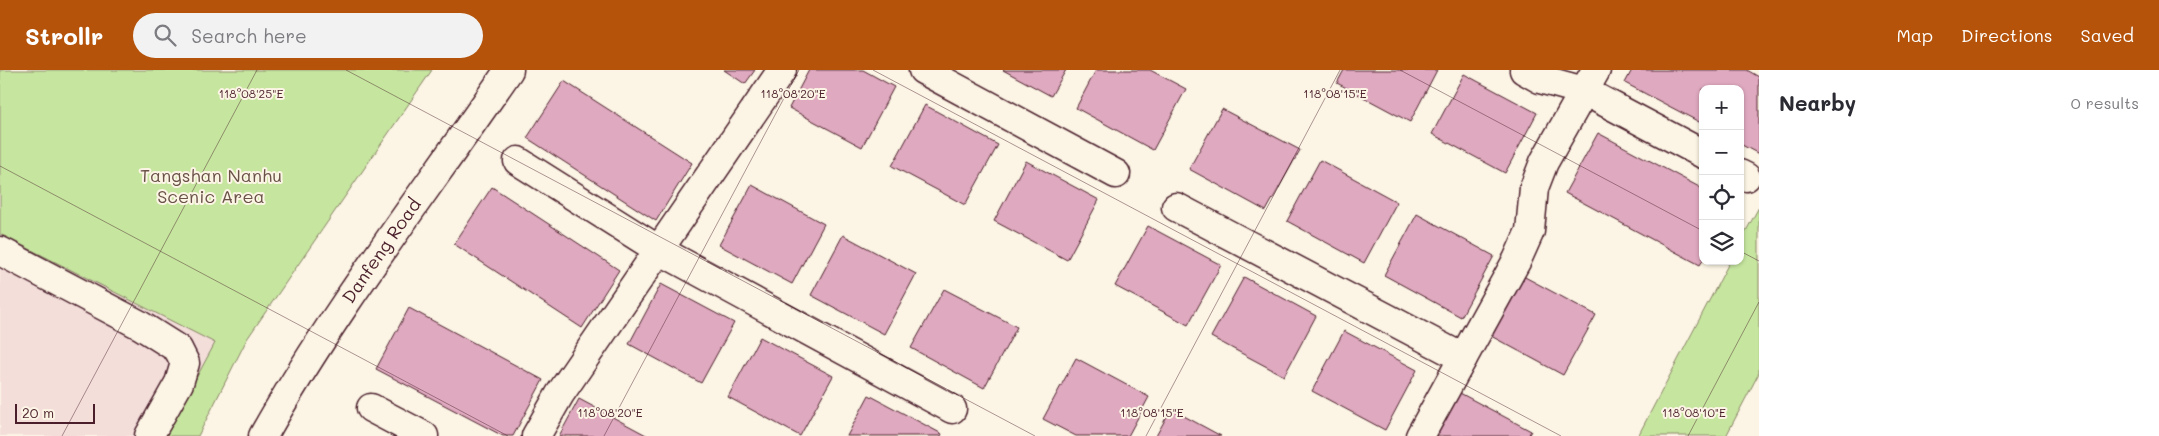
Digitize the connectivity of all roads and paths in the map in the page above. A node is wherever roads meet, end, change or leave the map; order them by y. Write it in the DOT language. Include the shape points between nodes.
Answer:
graph roads {
  1 [pos="509,70"];
  2 [pos="782,70"];
  3 [pos="923,70"];
  4 [pos="1524,70"];
  5 [pos="1590,81"];
  6 [pos="1699,151"];
  7 [pos="518,161"];
  8 [pos="1116,174"];
  9 [pos="1176,207"];
  10 [pos="659,250"];
  11 [pos="0,251"];
  12 [pos="1463,358"];
  13 [pos="371,408"];
  14 [pos="952,409"];
  15 [pos="149,436"];
  16 [pos="263,436"];
  17 [pos="424,436"];
  18 [pos="536,436"];
  19 [pos="1420,436"];
  1 -- 16 [label="main road, Danfeng Road" via="346,301"];
  2 -- 10 [label="main road"];
  3 -- 8 [label="main road"];
  4 -- 5 [label="main road" via="1540,79"];
  5 -- 6 [label="main road"];
  5 -- 12 [label="main road" via="1544,162 1534,188 1530,231 1517,260"];
  7 -- 10 [label="main road"];
  9 -- 12 [label="main road"];
  10 -- 14 [label="main road"];
  10 -- 18 [label="main road" via="560,394"];
  11 -- 15 [label="main road" via="140,325 178,349 185,362 179,382"];
  12 -- 19 [label="main road"];
  13 -- 17 [label="main road"];
}
